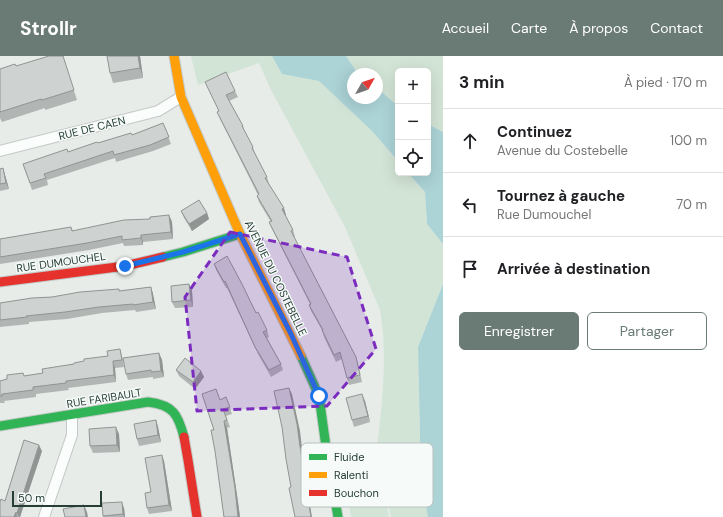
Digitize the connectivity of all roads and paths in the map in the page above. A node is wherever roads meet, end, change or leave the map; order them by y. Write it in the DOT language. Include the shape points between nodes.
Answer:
graph roads {
  1 [pos="174,56"];
  2 [pos="181,97"];
  3 [pos="0,151"];
  4 [pos="240,234"];
  5 [pos="0,282"];
  6 [pos="72,415"];
  7 [pos="0,426"];
  8 [pos="325,443"];
  9 [pos="336,507"];
  10 [pos="44,517"];
  11 [pos="197,517"];
  12 [pos="338,517"];
  1 -- 2 [label="street, AVENUE DU COSTEBELLE"];
  2 -- 3 [label="street, RUE DE CAEN" via="158,111"];
  2 -- 4 [label="street, AVENUE DU COSTEBELLE"];
  4 -- 5 [label="street, RUE DUMOUCHEL" via="183,252 125,266"];
  4 -- 8 [label="street, AVENUE DU COSTEBELLE" via="291,334 319,396"];
  6 -- 7 [label="street, RUE FARIBAULT"];
  6 -- 10 [label="street" via="72,435"];
  6 -- 11 [label="street, RUE FARIBAULT" via="148,402 172,410 184,432"];
  9 -- 12 [label="street, AVENUE DU COSTEBELLE"];
}
